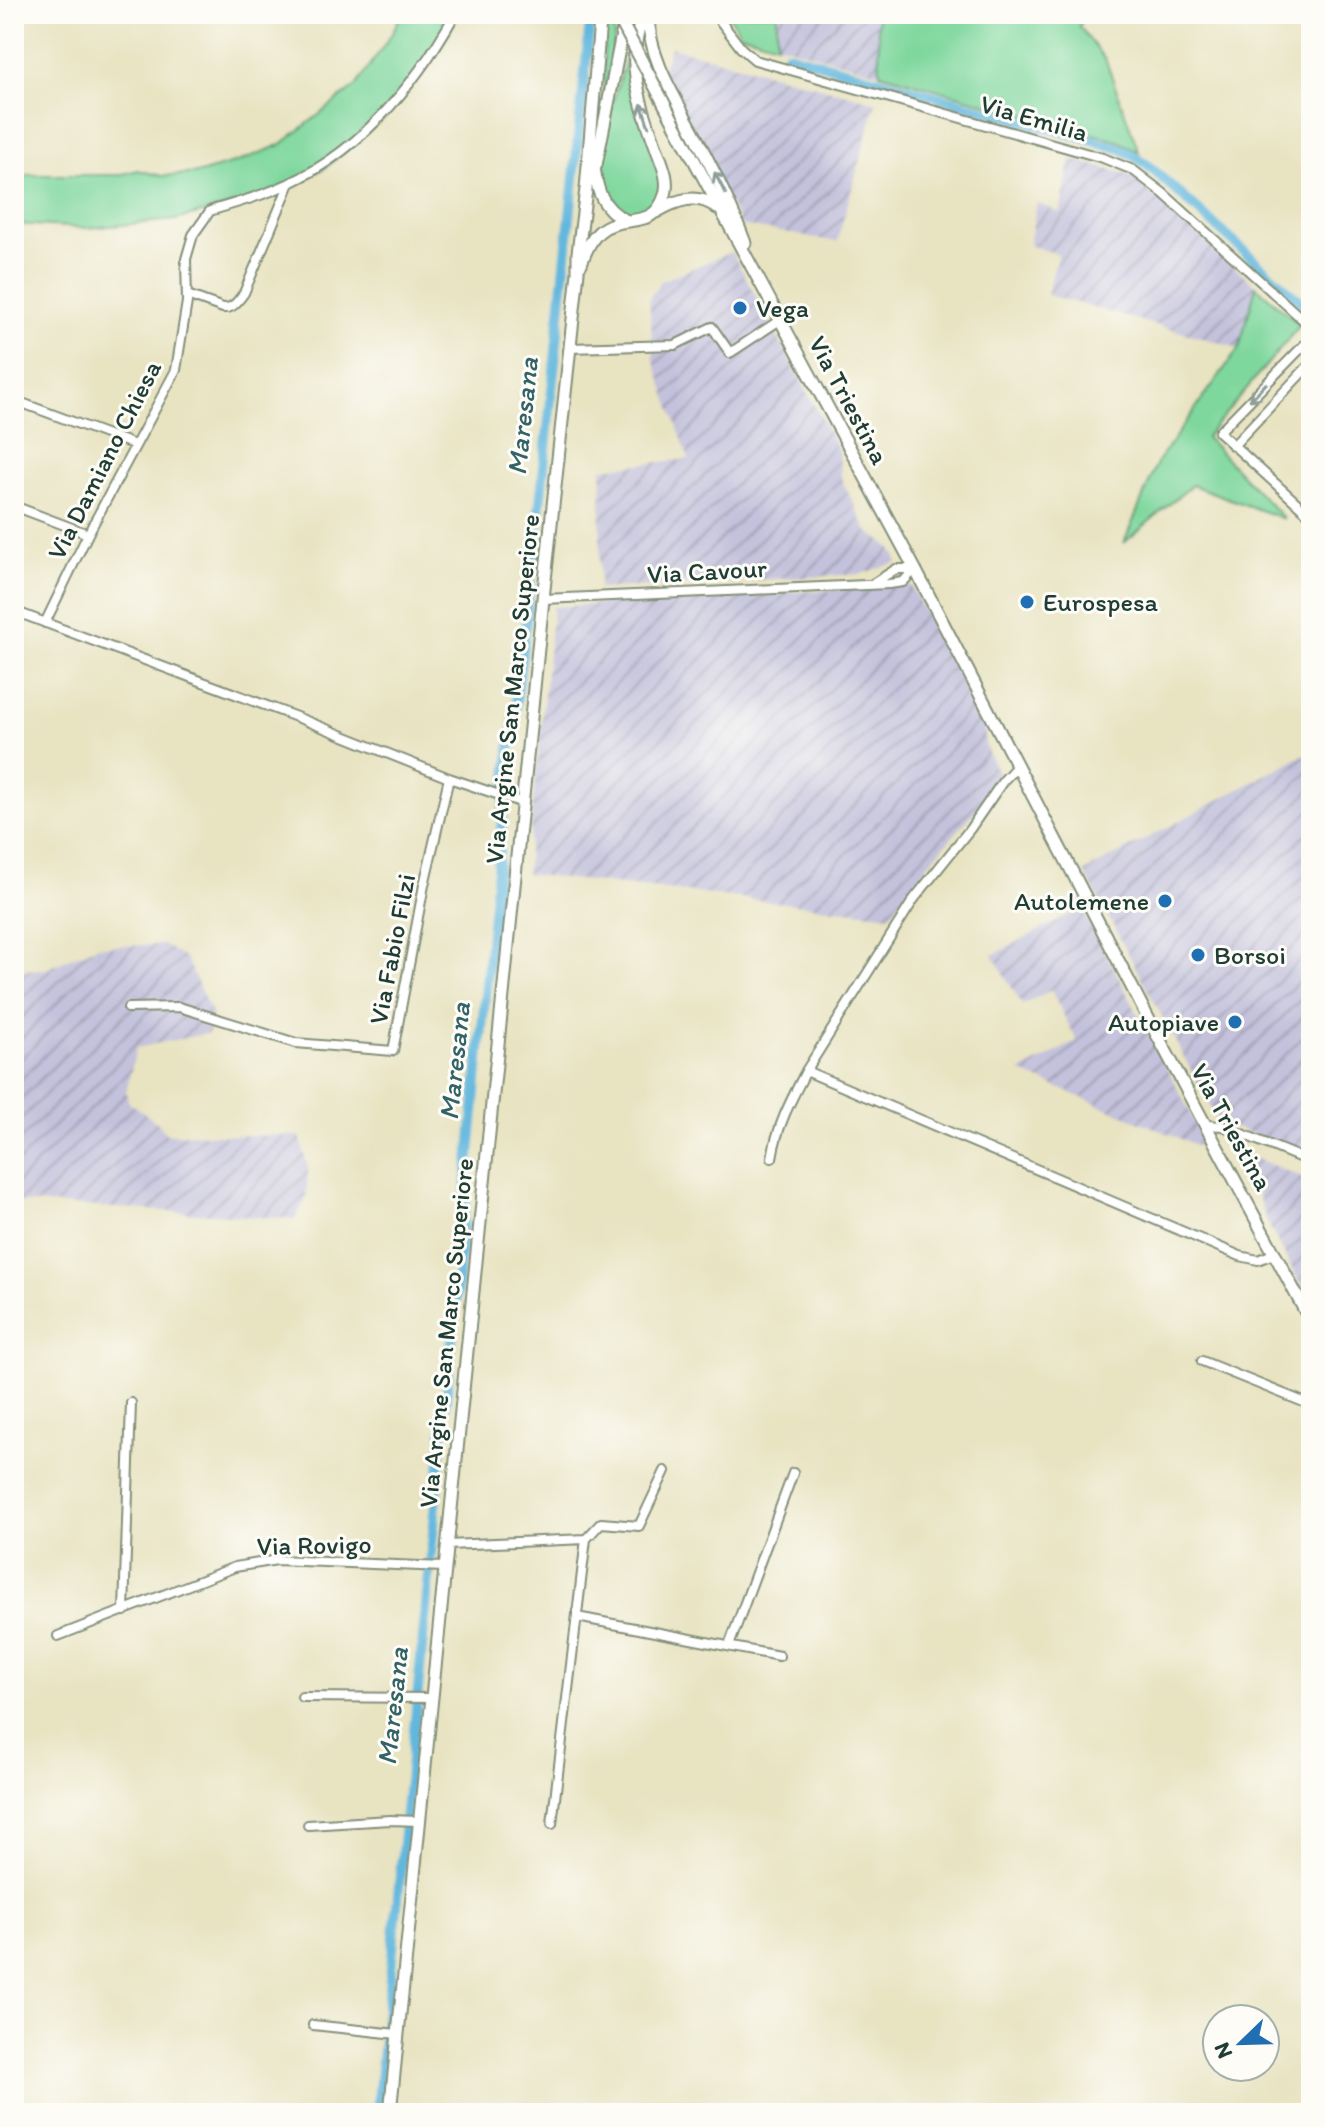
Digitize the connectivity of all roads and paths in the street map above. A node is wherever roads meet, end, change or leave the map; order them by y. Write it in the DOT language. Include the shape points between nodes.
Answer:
graph roads {
  1 [pos="455,14"];
  2 [pos="617,14"];
  3 [pos="626,14"];
  4 [pos="646,14"];
  5 [pos="715,14"];
  6 [pos="600,18"];
  7 [pos="593,176"];
  8 [pos="290,183"];
  9 [pos="721,211"];
  10 [pos="655,213"];
  11 [pos="627,221"];
  12 [pos="578,272"];
  13 [pos="759,281"];
  14 [pos="187,295"];
  15 [pos="780,320"];
  16 [pos="1311,327"];
  17 [pos="1311,338"];
  18 [pos="569,348"];
  19 [pos="1311,363"];
  20 [pos="14,400"];
  21 [pos="135,445"];
  22 [pos="1233,446"];
  23 [pos="14,506"];
  24 [pos="1311,516"];
  25 [pos="88,534"];
  26 [pos="915,569"];
  27 [pos="873,583"];
  28 [pos="543,599"];
  29 [pos="14,611"];
  30 [pos="45,623"];
  31 [pos="1017,766"];
  32 [pos="449,778"];
  33 [pos="519,802"];
  34 [pos="128,1008"];
  35 [pos="806,1071"];
  36 [pos="1206,1125"];
  37 [pos="772,1158"];
  38 [pos="1311,1162"];
  39 [pos="1276,1253"];
  40 [pos="1307,1309"];
  41 [pos="1311,1322"];
  42 [pos="1202,1361"];
  43 [pos="131,1403"];
  44 [pos="1311,1405"];
  45 [pos="665,1471"];
  46 [pos="793,1473"];
  47 [pos="586,1539"];
  48 [pos="447,1545"];
  49 [pos="442,1567"];
  50 [pos="124,1611"];
  51 [pos="577,1617"];
  52 [pos="58,1636"];
  53 [pos="729,1646"];
  54 [pos="779,1656"];
  55 [pos="302,1697"];
  56 [pos="429,1698"];
  57 [pos="416,1821"];
  58 [pos="552,1824"];
  59 [pos="308,1825"];
  60 [pos="313,2025"];
  61 [pos="394,2034"];
  62 [pos="390,2113"];
  1 -- 8 [label="street, Via Damiano Chiesa" via="394,103 356,141"];
  2 -- 9 [label="street, Via Triestina, bridge"];
  3 -- 7 [label="street"];
  10 -- 4 [label="street, one-way" via="667,179 635,80 636,45"];
  13 -- 4 [label="street, one-way" via="730,203 656,61"];
  5 -- 16 [label="street, Via Emilia" via="755,60 1133,170"];
  6 -- 7 [label="street"];
  6 -- 7 [label="street"];
  7 -- 11 [label="street" via="609,211"];
  7 -- 12 [label="street, Via Argine San Marco Superiore"];
  8 -- 14 [label="street, Via Damiano Chiesa" via="210,211 202,219 186,259"];
  8 -- 14 [label="street" via="236,304 223,308"];
  9 -- 10 [label="street" via="706,200 691,198"];
  9 -- 13 [label="street, Via Triestina"];
  10 -- 11 [label="street"];
  11 -- 12 [label="street" via="598,232"];
  12 -- 18 [label="street, Via Argine San Marco Superiore"];
  13 -- 15 [label="street, Via Triestina"];
  14 -- 21 [label="street, Via Damiano Chiesa" via="176,370"];
  15 -- 18 [label="street" via="730,353 712,327 675,345"];
  15 -- 26 [label="street, Via Triestina"];
  17 -- 22 [label="street, one-way" via="1219,432"];
  18 -- 28 [label="street, Via Argine San Marco Superiore"];
  19 -- 22 [label="street"];
  20 -- 21 [label="street"];
  21 -- 25 [label="street, Via Damiano Chiesa"];
  22 -- 24 [label="street"];
  23 -- 25 [label="street"];
  25 -- 30 [label="street, Via Damiano Chiesa"];
  26 -- 27 [label="street, Via Cavour" via="896,569"];
  26 -- 27 [label="street, Via Cavour" via="903,582"];
  26 -- 31 [label="street, Via Triestina"];
  27 -- 28 [label="street, Via Cavour"];
  28 -- 33 [label="street, Via Argine San Marco Superiore"];
  29 -- 30 [label="street"];
  30 -- 32 [label="street"];
  31 -- 35 [label="street" via="914,899"];
  31 -- 36 [label="street, Via Triestina"];
  32 -- 33 [label="street"];
  32 -- 34 [label="street, Via Fabio Filzi" via="393,1051 296,1043 179,1007"];
  33 -- 48 [label="street, Via Argine San Marco Superiore"];
  35 -- 37 [label="street" via="780,1124"];
  35 -- 39 [label="street" via="1228,1252 1258,1260"];
  36 -- 38 [label="street" via="1223,1126"];
  36 -- 39 [label="street, Via Triestina"];
  39 -- 40 [label="street, Via Triestina"];
  40 -- 41 [label="street, Via Triestina"];
  42 -- 44 [label="street"];
  43 -- 50 [label="street"];
  45 -- 47 [label="street" via="639,1526 601,1523"];
  46 -- 53 [label="street"];
  47 -- 48 [label="street"];
  47 -- 51 [label="street"];
  48 -- 49 [label="street, Via Argine San Marco Superiore"];
  49 -- 50 [label="street, Via Rovigo" via="277,1560 235,1567"];
  49 -- 56 [label="street, Via Argine San Marco Superiore"];
  50 -- 52 [label="street, Via Rovigo"];
  51 -- 53 [label="street"];
  51 -- 58 [label="street"];
  53 -- 54 [label="street"];
  55 -- 56 [label="street"];
  56 -- 57 [label="street, Via Argine San Marco Superiore"];
  57 -- 59 [label="street"];
  57 -- 61 [label="street, Via Argine San Marco Superiore"];
  60 -- 61 [label="street"];
  61 -- 62 [label="street, Via Argine San Marco Superiore"];
}
